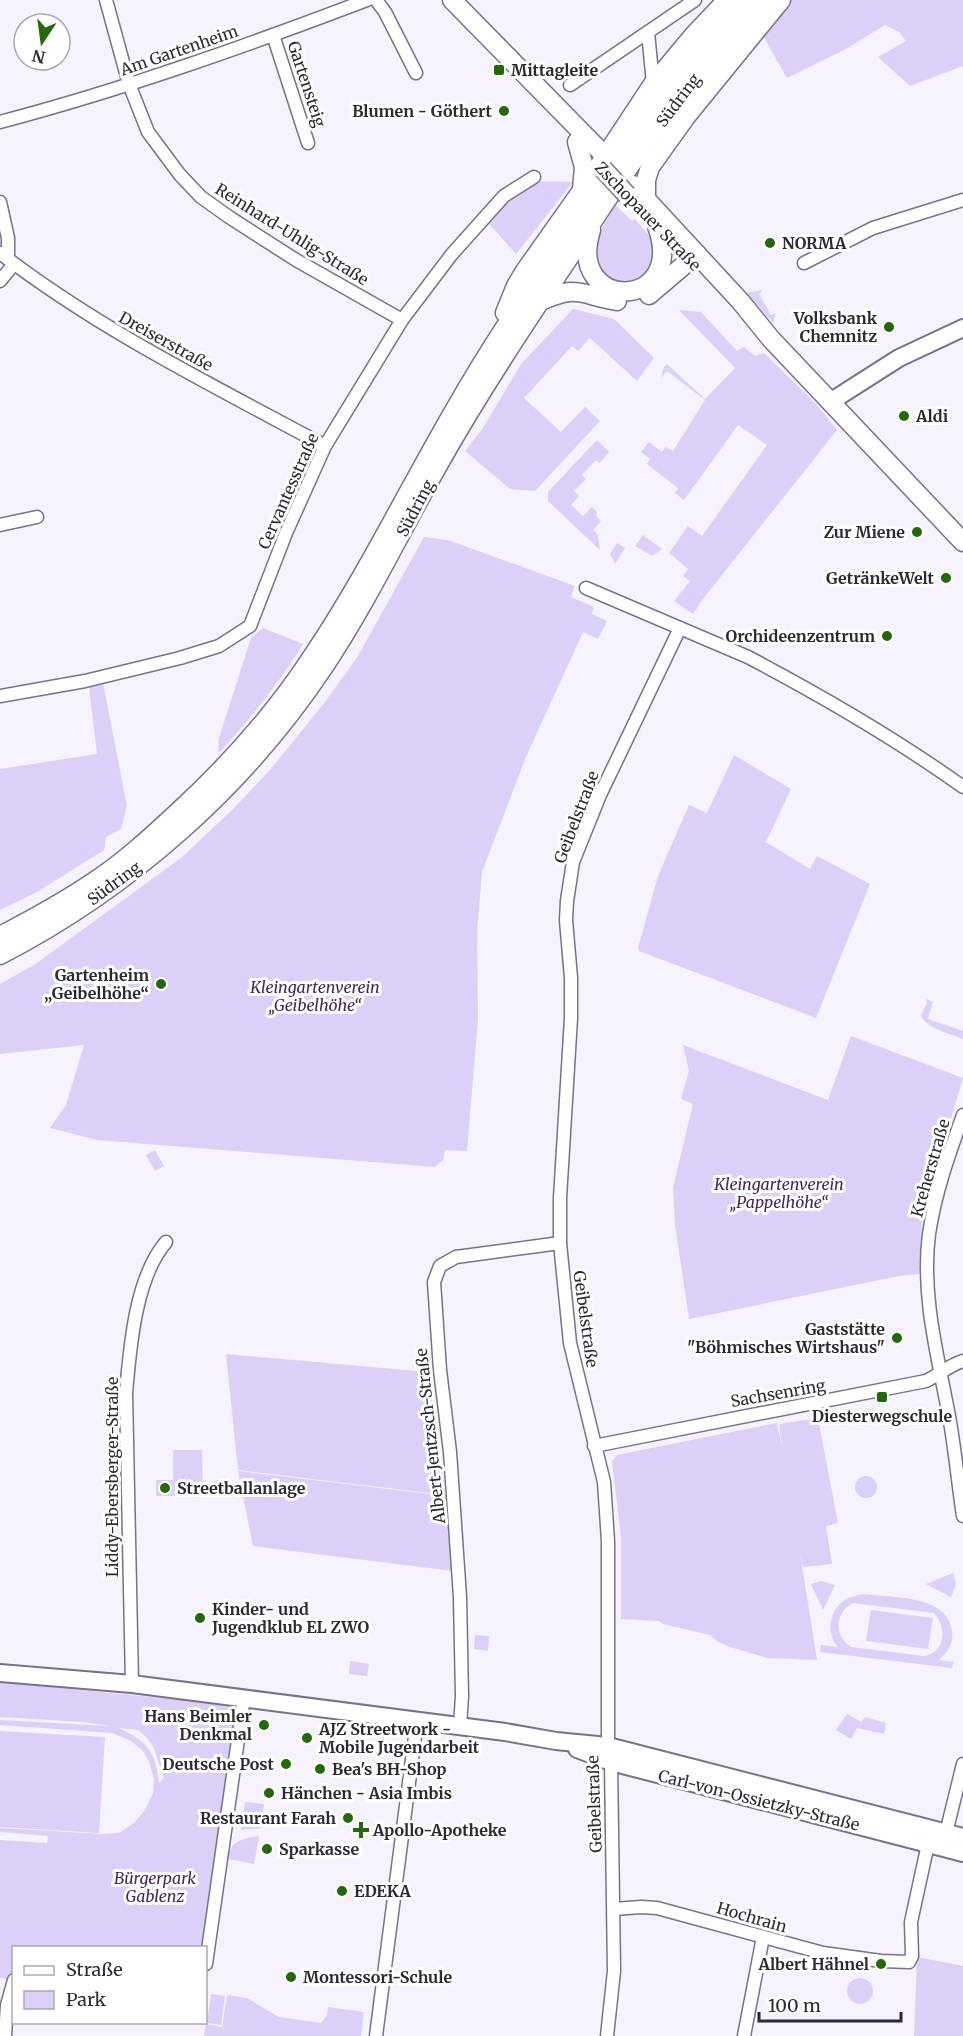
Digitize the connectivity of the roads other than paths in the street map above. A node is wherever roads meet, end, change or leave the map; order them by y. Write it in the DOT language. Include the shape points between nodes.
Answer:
graph roads {
  1 [pos="106,0"];
  2 [pos="367,0"];
  3 [pos="376,0"];
  4 [pos="452,0"];
  5 [pos="694,0"];
  6 [pos="727,0"];
  7 [pos="748,0"];
  8 [pos="768,0"];
  9 [pos="781,0"];
  10 [pos="648,33"];
  11 [pos="273,35"];
  12 [pos="416,73"];
  13 [pos="129,84"];
  14 [pos="653,84"];
  15 [pos="570,85"];
  16 [pos="0,122"];
  17 [pos="627,122"];
  18 [pos="577,135"];
  19 [pos="308,143"];
  20 [pos="604,162"];
  21 [pos="534,177"];
  22 [pos="582,189"];
  23 [pos="630,190"];
  24 [pos="646,199"];
  25 [pos="963,200"];
  26 [pos="0,202"];
  27 [pos="597,214"];
  28 [pos="657,226"];
  29 [pos="694,257"];
  30 [pos="7,258"];
  31 [pos="804,264"];
  32 [pos="0,281"];
  33 [pos="538,302"];
  34 [pos="402,320"];
  35 [pos="963,328"];
  36 [pos="494,345"];
  37 [pos="830,402"];
  38 [pos="325,446"];
  39 [pos="37,517"];
  40 [pos="0,525"];
  41 [pos="963,542"];
  42 [pos="586,588"];
  43 [pos="680,628"];
  44 [pos="0,696"];
  45 [pos="963,787"];
  46 [pos="0,936"];
  47 [pos="0,955"];
  48 [pos="963,1115"];
  49 [pos="166,1242"];
  50 [pos="560,1243"];
  51 [pos="963,1361"];
  52 [pos="941,1374"];
  53 [pos="594,1446"];
  54 [pos="963,1516"];
  55 [pos="0,1673"];
  56 [pos="132,1684"];
  57 [pos="244,1698"];
  58 [pos="417,1721"];
  59 [pos="460,1726"];
  60 [pos="610,1754"];
  61 [pos="963,1764"];
  62 [pos="946,1833"];
  63 [pos="963,1838"];
  64 [pos="928,1844"];
  65 [pos="963,1853"];
  66 [pos="614,1909"];
  67 [pos="763,1937"];
  68 [pos="207,1957"];
  69 [pos="12,1987"];
  70 [pos="5,2036"];
  71 [pos="375,2036"];
  72 [pos="608,2036"];
  73 [pos="744,2036"];
  1 -- 13 [label="street, Reinhard-Uhlig-Straße"];
  2 -- 11 [label="street, Am Gartenheim"];
  3 -- 12 [label="street"];
  4 -- 18 [label="main road, Zschopauer Straße"];
  5 -- 10 [label="street"];
  6 -- 14 [label="main road"];
  7 -- 36 [label="main road, Südring" via="705,43 662,95"];
  8 -- 27 [label="main road, Südring" via="718,49 676,99"];
  9 -- 24 [label="main road" via="650,167"];
  10 -- 14 [label="street"];
  10 -- 15 [label="street"];
  11 -- 13 [label="street, Am Gartenheim"];
  11 -- 19 [label="street, Gartensteig"];
  13 -- 16 [label="street, Am Gartenheim"];
  13 -- 34 [label="street, Reinhard-Uhlig-Straße" via="148,132 201,197 296,260"];
  14 -- 17 [label="main road"];
  17 -- 18 [label="main road" via="614,129"];
  17 -- 20 [label="main road"];
  18 -- 20 [label="main road, Zschopauer Straße"];
  18 -- 22 [label="main road" via="584,167"];
  20 -- 22 [label="main road"];
  20 -- 23 [label="main road, Zschopauer Straße"];
  21 -- 34 [label="street, Cervantesstraße" via="497,203"];
  22 -- 36 [label="main road" via="516,286"];
  23 -- 24 [label="main road, Zschopauer Straße"];
  23 -- 28 [label="main road, Zschopauer Straße"];
  24 -- 29 [label="main road, Zschopauer Straße"];
  25 -- 31 [label="street" via="873,228"];
  26 -- 30 [label="street" via="8,238"];
  27 -- 28 [label="main road" via="587,242 587,259 593,275 606,287 622,292 639,289 658,273 663,250"];
  27 -- 33 [label="main road, Südring"];
  28 -- 29 [label="main road, Zschopauer Straße"];
  29 -- 33 [label="main road" via="650,295 637,300 625,302 570,291"];
  29 -- 37 [label="main road, Zschopauer Straße" via="737,310 771,339"];
  30 -- 32 [label="street"];
  30 -- 38 [label="street, Dreiserstraße" via="119,334"];
  33 -- 47 [label="main road, Südring" via="469,412 323,668 261,747 216,797 138,866 89,902"];
  34 -- 38 [label="street, Cervantesstraße"];
  35 -- 37 [label="street" via="900,358"];
  36 -- 46 [label="main road, Südring" via="315,654 256,733 145,843 88,886"];
  37 -- 41 [label="main road, Zschopauer Straße"];
  38 -- 44 [label="street, Cervantesstraße" via="250,626 219,646 180,658"];
  39 -- 40 [label="street"];
  42 -- 43 [label="street"];
  43 -- 45 [label="street" via="748,657 830,702"];
  43 -- 50 [label="street, Geibelstraße" via="609,776 573,862 566,920 571,1018"];
  48 -- 52 [label="street, Kreherstraße" via="937,1195 929,1236 928,1285"];
  49 -- 56 [label="street, Liddy-Ebersberger-Straße" via="159,1250 138,1305 126,1393"];
  50 -- 53 [label="street, Geibelstraße" via="570,1343"];
  50 -- 59 [label="street, Albert-Jentzsch-Straße" via="456,1257 440,1266 434,1282 460,1594"];
  51 -- 52 [label="street, Sachsenring"];
  52 -- 53 [label="street, Sachsenring" via="926,1381"];
  52 -- 54 [label="street, Kreherstraße"];
  53 -- 60 [label="street, Geibelstraße" via="604,1482 608,1541"];
  55 -- 56 [label="street, Carl-von-Ossietzky-Straße"];
  56 -- 57 [label="street, Carl-von-Ossietzky-Straße"];
  57 -- 58 [label="street, Carl-von-Ossietzky-Straße"];
  57 -- 68 [label="street"];
  58 -- 59 [label="street, Carl-von-Ossietzky-Straße"];
  58 -- 71 [label="street"];
  59 -- 60 [label="street, Carl-von-Ossietzky-Straße"];
  60 -- 62 [label="street, Carl-von-Ossietzky-Straße"];
  60 -- 64 [label="street, Carl-von-Ossietzky-Straße"];
  60 -- 66 [label="street, Geibelstraße"];
  61 -- 62 [label="street"];
  62 -- 63 [label="street, Carl-von-Ossietzky-Straße"];
  62 -- 64 [label="street"];
  64 -- 65 [label="street, Carl-von-Ossietzky-Straße"];
  64 -- 67 [label="street, Hochrain" via="911,1922 911,1960 881,1961 823,1953"];
  66 -- 67 [label="street, Hochrain" via="664,1910"];
  66 -- 72 [label="street, Geibelstraße"];
  67 -- 73 [label="street"];
  69 -- 70 [label="street"];
}
